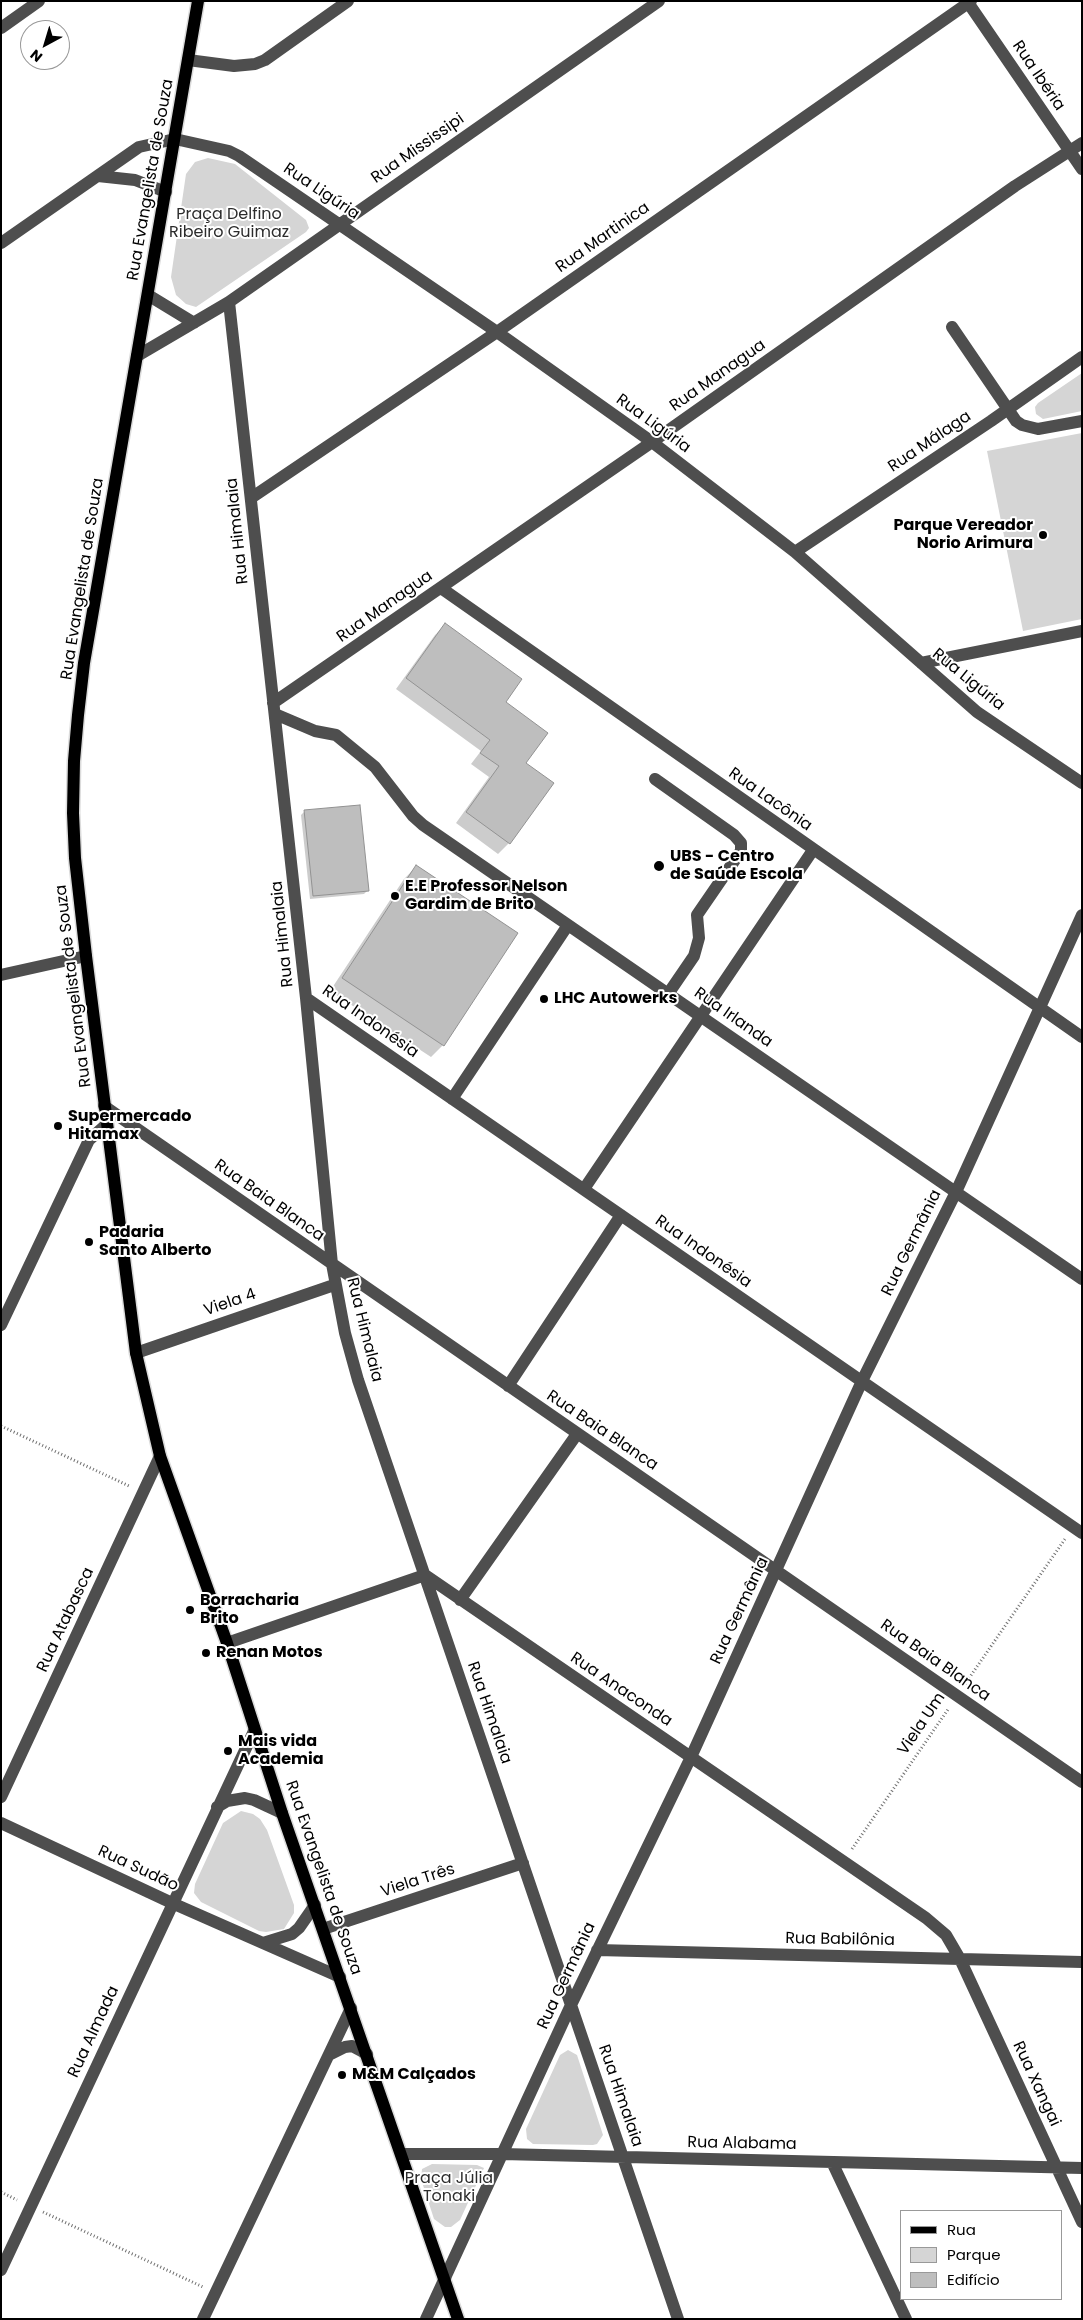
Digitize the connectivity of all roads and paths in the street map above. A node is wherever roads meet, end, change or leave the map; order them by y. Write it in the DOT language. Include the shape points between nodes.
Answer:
graph roads {
  1 [pos="39,1"];
  2 [pos="198,1"];
  3 [pos="348,1"];
  4 [pos="659,1"];
  5 [pos="969,2"];
  6 [pos="1,28"];
  7 [pos="188,60"];
  8 [pos="175,139"];
  9 [pos="1082,143"];
  10 [pos="1070,152"];
  11 [pos="1082,169"];
  12 [pos="98,176"];
  13 [pos="166,192"];
  14 [pos="339,224"];
  15 [pos="1,243"];
  16 [pos="148,295"];
  17 [pos="229,302"];
  18 [pos="194,323"];
  19 [pos="952,327"];
  20 [pos="497,332"];
  21 [pos="137,356"];
  22 [pos="1082,357"];
  23 [pos="1008,409"];
  24 [pos="1082,421"];
  25 [pos="652,442"];
  26 [pos="251,498"];
  27 [pos="795,552"];
  28 [pos="442,588"];
  29 [pos="1082,631"];
  30 [pos="921,663"];
  31 [pos="274,708"];
  32 [pos="655,779"];
  33 [pos="1082,783"];
  34 [pos="813,850"];
  35 [pos="1082,915"];
  36 [pos="568,925"];
  37 [pos="86,956"];
  38 [pos="1,975"];
  39 [pos="668,994"];
  40 [pos="306,998"];
  41 [pos="1040,1008"];
  42 [pos="701,1016"];
  43 [pos="1082,1037"];
  44 [pos="452,1098"];
  45 [pos="104,1106"];
  46 [pos="107,1124"];
  47 [pos="584,1188"];
  48 [pos="956,1192"];
  49 [pos="621,1215"];
  50 [pos="332,1264"];
  51 [pos="1082,1279"];
  52 [pos="334,1285"];
  53 [pos="1,1325"];
  54 [pos="136,1353"];
  55 [pos="862,1382"];
  56 [pos="508,1386"];
  57 [pos="1,1426"];
  58 [pos="577,1434"];
  59 [pos="160,1456"];
  60 [pos="143,1492"];
  61 [pos="1077,1530"];
  62 [pos="777,1570"];
  63 [pos="425,1575"];
  64 [pos="460,1600"];
  65 [pos="227,1643"];
  66 [pos="957,1696"];
  67 [pos="254,1731"];
  68 [pos="691,1757"];
  69 [pos="1082,1782"];
  70 [pos="1,1798"];
  71 [pos="216,1807"];
  72 [pos="282,1813"];
  73 [pos="1,1823"];
  74 [pos="843,1862"];
  75 [pos="523,1863"];
  76 [pos="172,1903"];
  77 [pos="315,1906"];
  78 [pos="324,1929"];
  79 [pos="263,1943"];
  80 [pos="597,1950"];
  81 [pos="960,1959"];
  82 [pos="1082,1962"];
  83 [pos="340,1977"];
  84 [pos="571,2005"];
  85 [pos="351,2008"];
  86 [pos="367,2054"];
  87 [pos="329,2055"];
  88 [pos="402,2154"];
  89 [pos="502,2154"];
  90 [pos="623,2158"];
  91 [pos="832,2162"];
  92 [pos="1057,2167"];
  93 [pos="1082,2168"];
  94 [pos="1,2192"];
  95 [pos="31,2206"];
  96 [pos="1082,2222"];
  97 [pos="1,2270"];
  98 [pos="445,2279"];
  99 [pos="215,2292"];
  100 [pos="203,2319"];
  101 [pos="426,2319"];
  102 [pos="458,2319"];
  103 [pos="678,2319"];
  104 [pos="906,2319"];
  1 -- 6 [label="street"];
  2 -- 7 [label="main road, Rua Evangelista de Souza"];
  3 -- 7 [label="street" via="255,64 234,66"];
  4 -- 14 [label="street, Rua Mississipi"];
  5 -- 10 [label="street, Rua Ibéria"];
  5 -- 20 [label="street, Rua Martinica"];
  7 -- 8 [label="main road, Rua Evangelista de Souza"];
  8 -- 12 [label="street" via="139,146"];
  8 -- 13 [label="main road, Rua Evangelista de Souza"];
  8 -- 14 [label="street, Rua Ligúria" via="230,151"];
  9 -- 10 [label="street, Rua Managua"];
  10 -- 11 [label="street, Rua Ibéria"];
  10 -- 25 [label="street, Rua Managua" via="1015,186"];
  12 -- 13 [label="street" via="135,180"];
  12 -- 15 [label="street"];
  13 -- 16 [label="main road, Rua Evangelista de Souza"];
  14 -- 17 [label="street, Rua Mississipi"];
  14 -- 20 [label="street, Rua Ligúria"];
  16 -- 18 [label="street"];
  16 -- 21 [label="main road, Rua Evangelista de Souza"];
  17 -- 18 [label="street, Rua Mississipi"];
  17 -- 26 [label="street, Rua Himalaia"];
  18 -- 21 [label="street, Rua Mississipi"];
  19 -- 23 [label="street"];
  20 -- 25 [label="street, Rua Ligúria"];
  20 -- 26 [label="street, Rua Martinica"];
  21 -- 37 [label="main road, Rua Evangelista de Souza" via="84,663 74,752 75,858"];
  22 -- 23 [label="street, Rua Málaga"];
  23 -- 24 [label="street" via="1016,421 1038,430"];
  23 -- 27 [label="street, Rua Málaga"];
  25 -- 27 [label="street, Rua Ligúria"];
  25 -- 28 [label="street, Rua Managua"];
  26 -- 31 [label="street, Rua Himalaia"];
  27 -- 30 [label="street, Rua Ligúria"];
  28 -- 31 [label="street, Rua Managua"];
  28 -- 34 [label="street, Rua Lacônia"];
  29 -- 30 [label="street"];
  30 -- 33 [label="street, Rua Ligúria" via="977,712"];
  31 -- 36 [label="street, Rua Irlanda" via="315,730 336,735 375,767 413,816"];
  31 -- 40 [label="street, Rua Himalaia"];
  32 -- 39 [label="street" via="741,843 736,860 697,915 699,938 694,956"];
  34 -- 41 [label="street, Rua Lacônia"];
  34 -- 42 [label="street"];
  35 -- 41 [label="street, Rua Germânia"];
  36 -- 39 [label="street, Rua Irlanda"];
  36 -- 44 [label="street"];
  37 -- 38 [label="street"];
  37 -- 45 [label="main road, Rua Evangelista de Souza"];
  39 -- 42 [label="street, Rua Irlanda"];
  40 -- 44 [label="street, Rua Indonésia"];
  40 -- 50 [label="street, Rua Himalaia"];
  41 -- 43 [label="street, Rua Lacônia"];
  41 -- 48 [label="street, Rua Germânia"];
  42 -- 47 [label="street"];
  42 -- 48 [label="street, Rua Irlanda"];
  44 -- 47 [label="street, Rua Indonésia"];
  45 -- 46 [label="main road, Rua Evangelista de Souza"];
  45 -- 50 [label="street, Rua Baia Blanca"];
  46 -- 53 [label="street" via="89,1140"];
  46 -- 54 [label="main road, Rua Evangelista de Souza"];
  47 -- 49 [label="street, Rua Indonésia"];
  48 -- 51 [label="street, Rua Irlanda"];
  48 -- 55 [label="street, Rua Germânia"];
  49 -- 55 [label="street, Rua Indonésia"];
  49 -- 56 [label="street"];
  50 -- 52 [label="street, Rua Himalaia"];
  50 -- 56 [label="street, Rua Baia Blanca"];
  52 -- 54 [label="street, Viela 4"];
  52 -- 63 [label="street, Rua Himalaia" via="358,1380"];
  54 -- 59 [label="main road, Rua Evangelista de Souza"];
  55 -- 61 [label="street, Rua Indonésia"];
  55 -- 62 [label="street, Rua Germânia"];
  56 -- 58 [label="street, Rua Baia Blanca"];
  57 -- 60 [label="path"];
  58 -- 62 [label="street, Rua Baia Blanca"];
  58 -- 64 [label="street"];
  59 -- 60 [label="street, Rua Atabasca"];
  59 -- 65 [label="main road, Rua Evangelista de Souza"];
  60 -- 70 [label="street, Rua Atabasca"];
  61 -- 66 [label="path, Viela Um"];
  62 -- 66 [label="street, Rua Baia Blanca"];
  62 -- 68 [label="street, Rua Germânia"];
  63 -- 64 [label="street, Rua Anaconda"];
  63 -- 65 [label="street"];
  63 -- 75 [label="street, Rua Himalaia"];
  64 -- 68 [label="street, Rua Anaconda"];
  65 -- 67 [label="main road, Rua Evangelista de Souza"];
  66 -- 69 [label="street, Rua Baia Blanca"];
  66 -- 74 [label="path, Viela Um"];
  67 -- 71 [label="street, Rua Almada"];
  67 -- 72 [label="main road, Rua Evangelista de Souza"];
  68 -- 74 [label="street, Rua Anaconda"];
  68 -- 80 [label="street, Rua Germânia"];
  71 -- 72 [label="street" via="245,1798"];
  71 -- 76 [label="street, Rua Almada"];
  72 -- 77 [label="main road, Rua Evangelista de Souza"];
  73 -- 76 [label="street, Rua Sudão"];
  74 -- 81 [label="street, Rua Anaconda" via="946,1934"];
  75 -- 78 [label="street, Viela Três"];
  75 -- 84 [label="street, Rua Himalaia"];
  76 -- 79 [label="street, Rua Sudão"];
  76 -- 95 [label="street, Rua Almada"];
  77 -- 78 [label="main road, Rua Evangelista de Souza"];
  77 -- 79 [label="street" via="292,1934"];
  78 -- 83 [label="main road, Rua Evangelista de Souza"];
  79 -- 83 [label="street, Rua Sudão"];
  80 -- 81 [label="street, Rua Babilônia"];
  80 -- 84 [label="street, Rua Germânia"];
  81 -- 82 [label="street, Rua Babilônia"];
  81 -- 92 [label="street, Rua Xangai"];
  83 -- 85 [label="main road, Rua Evangelista de Souza"];
  84 -- 89 [label="street, Rua Germânia"];
  84 -- 90 [label="street, Rua Himalaia"];
  85 -- 86 [label="main road, Rua Evangelista de Souza"];
  85 -- 87 [label="street"];
  86 -- 87 [label="street" via="352,2046"];
  86 -- 88 [label="main road, Rua Evangelista de Souza"];
  87 -- 99 [label="street"];
  88 -- 89 [label="street, Rua Alabama"];
  88 -- 98 [label="main road, Rua Evangelista de Souza"];
  89 -- 90 [label="street, Rua Alabama"];
  89 -- 98 [label="street, Rua Germânia"];
  90 -- 91 [label="street, Rua Alabama"];
  90 -- 103 [label="street, Rua Himalaia"];
  91 -- 92 [label="street, Rua Alabama"];
  91 -- 104 [label="street"];
  92 -- 93 [label="street, Rua Alabama"];
  92 -- 96 [label="street, Rua Xangai"];
  94 -- 95 [label="path"];
  95 -- 97 [label="street, Rua Almada"];
  95 -- 99 [label="path"];
  98 -- 101 [label="street, Rua Germânia"];
  98 -- 102 [label="main road, Rua Evangelista de Souza"];
  99 -- 100 [label="street"];
}
